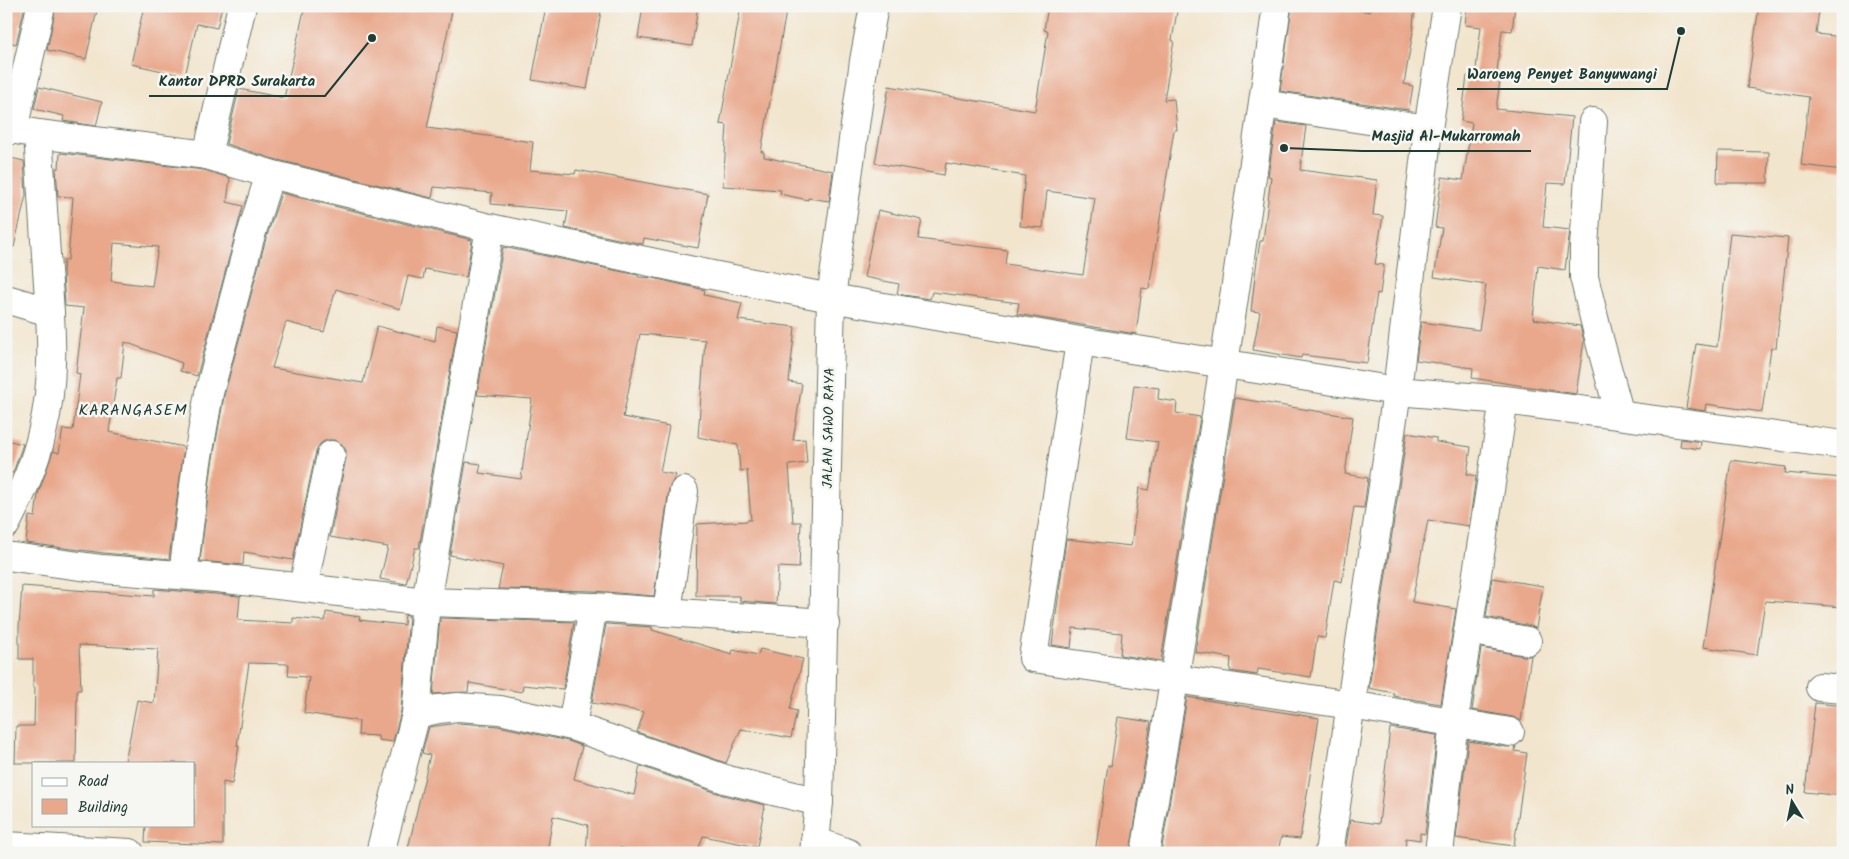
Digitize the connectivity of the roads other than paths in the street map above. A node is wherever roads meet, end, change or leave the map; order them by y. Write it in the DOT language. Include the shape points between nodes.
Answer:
graph roads {
  1 [pos="41,6"];
  2 [pos="242,6"];
  3 [pos="874,6"];
  4 [pos="1277,6"];
  5 [pos="1447,6"];
  6 [pos="1263,104"];
  7 [pos="1593,122"];
  8 [pos="1428,129"];
  9 [pos="19,131"];
  10 [pos="207,155"];
  11 [pos="270,174"];
  12 [pos="490,228"];
  13 [pos="831,298"];
  14 [pos="6,299"];
  15 [pos="50,312"];
  16 [pos="1080,341"];
  17 [pos="1225,364"];
  18 [pos="1397,391"];
  19 [pos="1504,400"];
  20 [pos="1620,415"];
  21 [pos="1843,445"];
  22 [pos="331,455"];
  23 [pos="684,491"];
  24 [pos="6,524"];
  25 [pos="6,556"];
  26 [pos="183,575"];
  27 [pos="303,587"];
  28 [pos="426,602"];
  29 [pos="593,607"];
  30 [pos="666,612"];
  31 [pos="825,623"];
  32 [pos="1469,630"];
  33 [pos="1527,641"];
  34 [pos="1175,680"];
  35 [pos="1351,705"];
  36 [pos="416,714"];
  37 [pos="1454,721"];
  38 [pos="572,726"];
  39 [pos="1510,732"];
  40 [pos="819,802"];
  41 [pos="6,846"];
  42 [pos="815,847"];
  43 [pos="130,853"];
  44 [pos="380,853"];
  45 [pos="848,853"];
  46 [pos="1145,853"];
  47 [pos="1329,853"];
  48 [pos="1439,853"];
  1 -- 9 [label="street"];
  2 -- 10 [label="street"];
  3 -- 13 [label="street, JALAN SAWO RAYA"];
  4 -- 6 [label="street"];
  5 -- 8 [label="street"];
  6 -- 8 [label="street"];
  6 -- 17 [label="street"];
  7 -- 20 [label="street" via="1584,277"];
  8 -- 18 [label="street"];
  9 -- 10 [label="street"];
  9 -- 15 [label="street"];
  10 -- 11 [label="street"];
  11 -- 12 [label="street"];
  11 -- 26 [label="street" via="209,393"];
  12 -- 13 [label="street"];
  12 -- 28 [label="street"];
  13 -- 16 [label="street"];
  13 -- 31 [label="street, JALAN SAWO RAYA"];
  14 -- 15 [label="street"];
  15 -- 24 [label="street" via="51,358 42,433 22,494"];
  16 -- 17 [label="street"];
  16 -- 34 [label="street" via="1033,658"];
  17 -- 18 [label="street"];
  17 -- 34 [label="street"];
  18 -- 19 [label="street"];
  18 -- 35 [label="street"];
  19 -- 20 [label="street"];
  19 -- 32 [label="street"];
  20 -- 21 [label="street"];
  22 -- 27 [label="street"];
  23 -- 30 [label="street"];
  25 -- 26 [label="street" via="102,569"];
  26 -- 27 [label="street"];
  27 -- 28 [label="street"];
  28 -- 29 [label="street"];
  28 -- 36 [label="street"];
  29 -- 30 [label="street"];
  29 -- 38 [label="street"];
  30 -- 31 [label="street"];
  31 -- 40 [label="street, JALAN SAWO RAYA"];
  32 -- 33 [label="street"];
  32 -- 37 [label="street"];
  34 -- 35 [label="street"];
  34 -- 46 [label="street"];
  35 -- 37 [label="street"];
  35 -- 47 [label="street"];
  36 -- 38 [label="street" via="458,707 477,708"];
  36 -- 44 [label="street"];
  37 -- 39 [label="street"];
  37 -- 48 [label="street"];
  38 -- 40 [label="street" via="728,780"];
  40 -- 42 [label="street, JALAN SAWO RAYA"];
  41 -- 43 [label="street"];
  42 -- 45 [label="street"];
}
